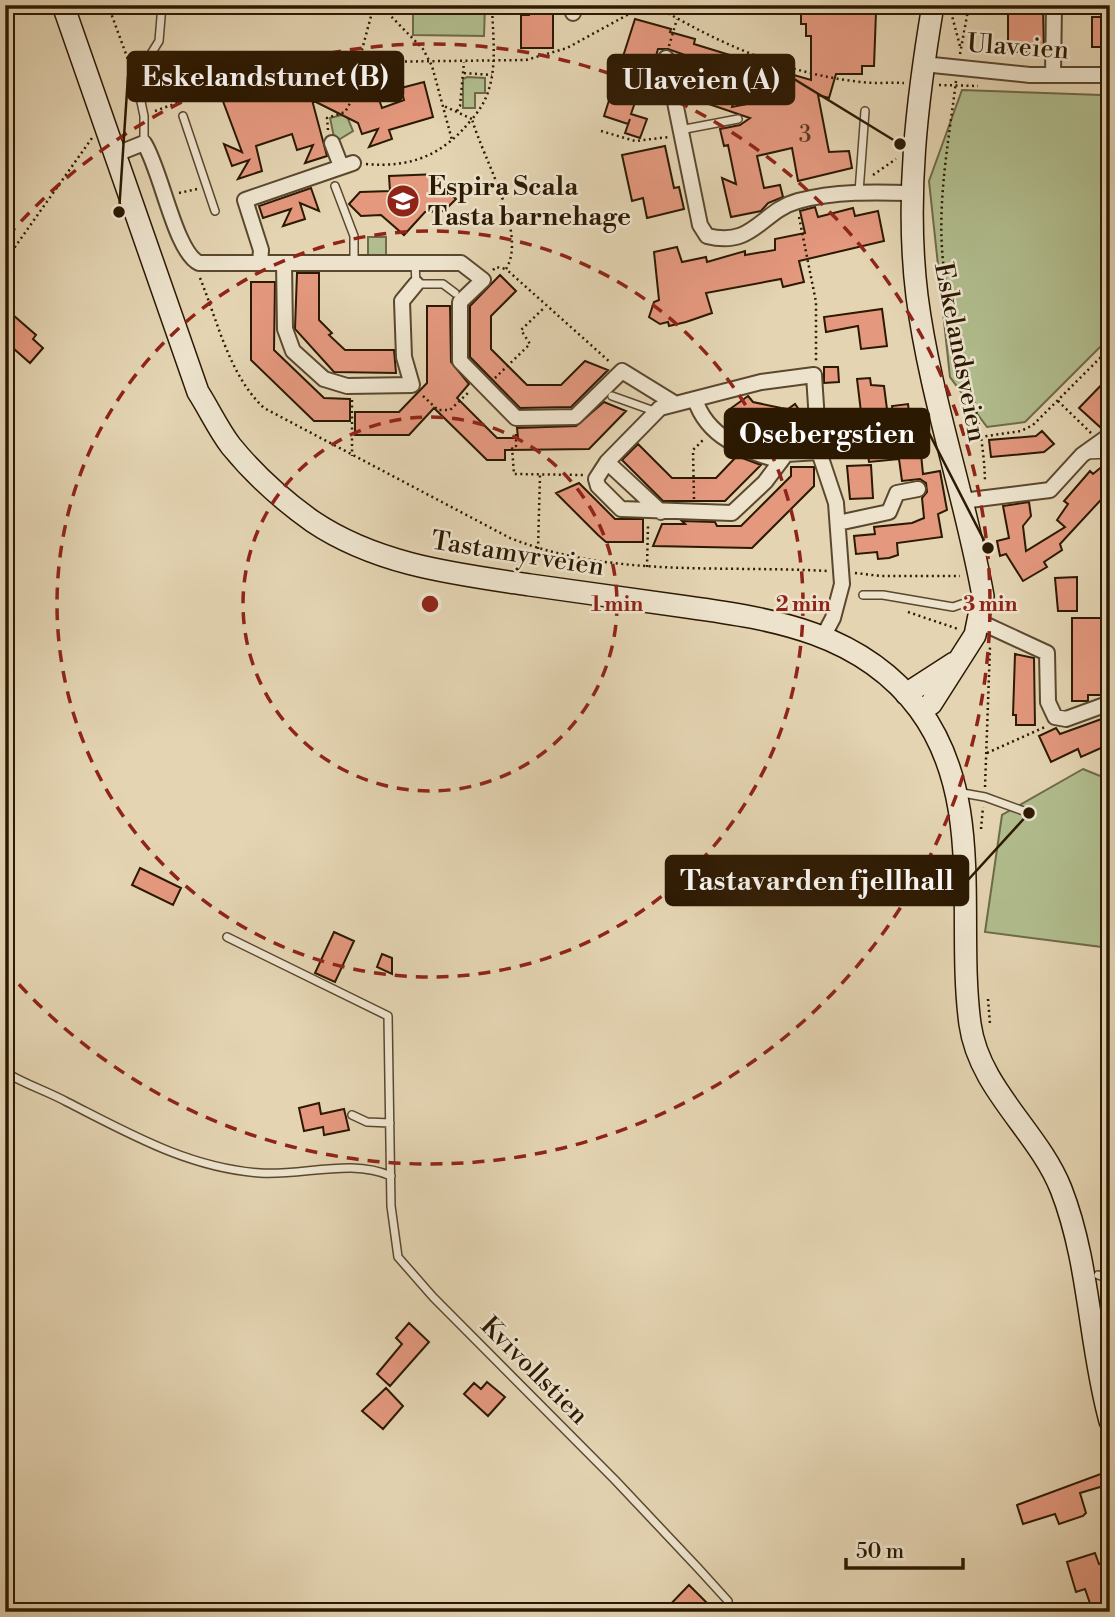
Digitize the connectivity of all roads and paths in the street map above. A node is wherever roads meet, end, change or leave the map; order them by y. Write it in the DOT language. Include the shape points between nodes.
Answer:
graph roads {
  1 [pos="63,5"];
  2 [pos="108,5"];
  3 [pos="162,5"];
  4 [pos="236,5"];
  5 [pos="374,5"];
  6 [pos="380,5"];
  7 [pos="492,5"];
  8 [pos="653,5"];
  9 [pos="933,5"];
  10 [pos="951,5"];
  11 [pos="970,5"];
  12 [pos="1054,5"];
  13 [pos="643,7"];
  14 [pos="236,10"];
  15 [pos="677,19"];
  16 [pos="961,49"];
  17 [pos="666,58"];
  18 [pos="359,61"];
  19 [pos="374,61"];
  20 [pos="464,62"];
  21 [pos="430,63"];
  22 [pos="493,63"];
  23 [pos="923,64"];
  24 [pos="958,65"];
  25 [pos="464,73"];
  26 [pos="492,75"];
  27 [pos="1053,75"];
  28 [pos="1110,75"];
  29 [pos="135,78"];
  30 [pos="908,84"];
  31 [pos="444,106"];
  32 [pos="457,111"];
  33 [pos="865,111"];
  34 [pos="144,116"];
  35 [pos="183,116"];
  36 [pos="472,119"];
  37 [pos="738,119"];
  38 [pos="601,131"];
  39 [pos="680,133"];
  40 [pos="95,136"];
  41 [pos="452,140"];
  42 [pos="332,143"];
  43 [pos="144,144"];
  44 [pos="114,155"];
  45 [pos="898,157"];
  46 [pos="347,164"];
  47 [pos="207,186"];
  48 [pos="335,186"];
  49 [pos="860,187"];
  50 [pos="911,193"];
  51 [pos="175,194"];
  52 [pos="796,201"];
  53 [pos="215,211"];
  54 [pos="5,261"];
  55 [pos="195,261"];
  56 [pos="354,262"];
  57 [pos="260,263"];
  58 [pos="284,263"];
  59 [pos="415,263"];
  60 [pos="416,284"];
  61 [pos="455,293"];
  62 [pos="545,307"];
  63 [pos="1110,348"];
  64 [pos="1105,354"];
  65 [pos="1110,359"];
  66 [pos="816,362"];
  67 [pos="622,371"];
  68 [pos="482,384"];
  69 [pos="412,385"];
  70 [pos="352,386"];
  71 [pos="612,396"];
  72 [pos="695,399"];
  73 [pos="1058,401"];
  74 [pos="674,403"];
  75 [pos="654,411"];
  76 [pos="713,431"];
  77 [pos="980,437"];
  78 [pos="1107,444"];
  79 [pos="516,446"];
  80 [pos="819,452"];
  81 [pos="352,456"];
  82 [pos="781,461"];
  83 [pos="607,462"];
  84 [pos="597,474"];
  85 [pos="540,475"];
  86 [pos="918,489"];
  87 [pos="985,498"];
  88 [pos="962,501"];
  89 [pos="654,511"];
  90 [pos="695,512"];
  91 [pos="838,523"];
  92 [pos="538,549"];
  93 [pos="647,567"];
  94 [pos="846,572"];
  95 [pos="960,576"];
  96 [pos="831,580"];
  97 [pos="863,596"];
  98 [pos="983,596"];
  99 [pos="826,597"];
  100 [pos="801,613"];
  101 [pos="986,626"];
  102 [pos="824,635"];
  103 [pos="958,660"];
  104 [pos="906,694"];
  105 [pos="1110,703"];
  106 [pos="920,711"];
  107 [pos="1060,719"];
  108 [pos="988,753"];
  109 [pos="956,792"];
  110 [pos="985,797"];
  111 [pos="1029,813"];
  112 [pos="981,832"];
  113 [pos="227,937"];
  114 [pos="987,993"];
  115 [pos="991,1032"];
  116 [pos="5,1072"];
  117 [pos="352,1115"];
  118 [pos="390,1123"];
  119 [pos="391,1176"];
  120 [pos="1098,1275"];
  121 [pos="1110,1279"];
  122 [pos="1110,1421"];
  123 [pos="729,1612"];
  1 -- 44 [label="main road, Tastamyrveien"];
  2 -- 29 [label="path"];
  3 -- 29 [label="lane" via="159,41"];
  4 -- 14 [label="path"];
  5 -- 18 [label="path"];
  6 -- 21 [label="path" via="423,49"];
  7 -- 22 [label="path"];
  8 -- 13 [label="path"];
  8 -- 15 [label="path"];
  9 -- 23 [label="main road, Eskelandsveien"];
  10 -- 16 [label="path"];
  11 -- 16 [label="path"];
  12 -- 27 [label="street"];
  13 -- 22 [label="path" via="553,54"];
  15 -- 17 [label="path"];
  15 -- 30 [label="path" via="724,45 816,75"];
  16 -- 24 [label="path"];
  17 -- 39 [label="street"];
  18 -- 19 [label="path"];
  18 -- 34 [label="path" via="286,63"];
  19 -- 21 [label="path"];
  19 -- 42 [label="path" via="345,112 326,120"];
  20 -- 21 [label="path"];
  20 -- 22 [label="path"];
  20 -- 25 [label="path"];
  21 -- 31 [label="path"];
  22 -- 26 [label="path"];
  23 -- 24 [label="street, Ulaveien"];
  23 -- 50 [label="main road, Eskelandsveien"];
  24 -- 27 [label="street, Ulaveien"];
  24 -- 77 [label="path" via="943,167 942,229 946,281"];
  25 -- 26 [label="path"];
  25 -- 32 [label="path"];
  26 -- 36 [label="path" via="487,101"];
  27 -- 28 [label="street, Ulaveien"];
  29 -- 34 [label="lane"];
  31 -- 32 [label="path"];
  31 -- 41 [label="path"];
  32 -- 36 [label="path"];
  33 -- 49 [label="lane"];
  34 -- 43 [label="lane"];
  35 -- 47 [label="lane"];
  36 -- 41 [label="path"];
  36 -- 62 [label="path" via="513,235 506,270"];
  37 -- 39 [label="lane"];
  38 -- 39 [label="path" via="648,142"];
  39 -- 52 [label="street" via="700,225 707,236 722,240 739,237"];
  40 -- 54 [label="path"];
  41 -- 46 [label="path" via="436,153 396,166"];
  42 -- 46 [label="street"];
  43 -- 44 [label="street"];
  43 -- 55 [label="street" via="185,250"];
  44 -- 102 [label="main road, Tastamyrveien" via="198,392 231,446 313,521 354,544 428,570 768,618"];
  45 -- 49 [label="path"];
  46 -- 57 [label="street" via="245,200 261,250"];
  47 -- 51 [label="path"];
  47 -- 53 [label="lane"];
  48 -- 56 [label="lane" via="354,236"];
  49 -- 50 [label="street"];
  49 -- 52 [label="street"];
  50 -- 88 [label="main road, Eskelandsveien" via="925,346"];
  52 -- 66 [label="path" via="816,302"];
  55 -- 57 [label="street"];
  55 -- 81 [label="path" via="246,391 264,408"];
  56 -- 58 [label="street"];
  56 -- 59 [label="street"];
  57 -- 58 [label="street"];
  58 -- 70 [label="street" via="285,329 293,351 324,379"];
  59 -- 60 [label="lane"];
  59 -- 68 [label="street" via="461,263 482,280 460,302 460,361"];
  60 -- 61 [label="lane" via="443,284"];
  60 -- 69 [label="street" via="402,301 404,358"];
  62 -- 67 [label="path"];
  62 -- 68 [label="path" via="521,330 530,344"];
  63 -- 64 [label="path"];
  64 -- 65 [label="path"];
  64 -- 73 [label="path"];
  67 -- 68 [label="street" via="575,417 516,418"];
  67 -- 74 [label="street"];
  68 -- 69 [label="path" via="450,410 438,411"];
  69 -- 70 [label="street"];
  70 -- 81 [label="path"];
  71 -- 75 [label="lane"];
  72 -- 74 [label="street"];
  72 -- 76 [label="street"];
  72 -- 80 [label="street" via="761,382 814,375"];
  73 -- 77 [label="path" via="1021,431"];
  73 -- 78 [label="path"];
  74 -- 75 [label="street"];
  75 -- 83 [label="street"];
  76 -- 82 [label="street" via="738,446"];
  76 -- 90 [label="path" via="693,450"];
  77 -- 87 [label="path"];
  78 -- 87 [label="street" via="1082,455 1050,490"];
  79 -- 85 [label="path" via="512,447 514,474"];
  80 -- 82 [label="street" via="787,453"];
  80 -- 91 [label="street" via="832,487"];
  81 -- 92 [label="path"];
  82 -- 90 [label="street" via="736,512"];
  83 -- 84 [label="street"];
  83 -- 89 [label="street"];
  84 -- 85 [label="path"];
  84 -- 89 [label="street" via="598,486 621,509"];
  85 -- 92 [label="path"];
  86 -- 91 [label="street" via="897,493 889,512"];
  87 -- 88 [label="street"];
  88 -- 98 [label="main road, Eskelandsveien"];
  89 -- 90 [label="street"];
  89 -- 93 [label="path"];
  91 -- 102 [label="street" via="842,584"];
  92 -- 93 [label="path"];
  93 -- 96 [label="path" via="833,571"];
  94 -- 95 [label="path"];
  97 -- 98 [label="lane" via="953,607"];
  98 -- 101 [label="main road, Eskelandsveien"];
  99 -- 100 [label="path"];
  101 -- 103 [label="main road, Eskelandsveien"];
  101 -- 107 [label="street" via="1047,653 1048,702"];
  101 -- 108 [label="path" via="990,645"];
  102 -- 104 [label="main road, Tastamyrveien" via="872,664"];
  103 -- 104 [label="main road, Eskelandsveien"];
  103 -- 106 [label="main road, Eskelandsveien" via="931,704"];
  104 -- 106 [label="main road"];
  105 -- 107 [label="street"];
  106 -- 109 [label="main road" via="943,753"];
  107 -- 108 [label="path"];
  108 -- 110 [label="path"];
  109 -- 110 [label="lane"];
  109 -- 122 [label="main road" via="965,858 970,1026 997,1090 1059,1185 1074,1228 1098,1377"];
  110 -- 111 [label="lane"];
  110 -- 112 [label="path"];
  113 -- 118 [label="lane, Kvivollstien" via="388,1016"];
  114 -- 115 [label="path"];
  116 -- 119 [label="lane" via="168,1153 202,1164 286,1174 373,1168"];
  117 -- 118 [label="lane" via="367,1122"];
  118 -- 119 [label="lane, Kvivollstien"];
  119 -- 123 [label="lane, Kvivollstien" via="393,1240 398,1257 689,1558 728,1601"];
  120 -- 121 [label="lane"];
}
